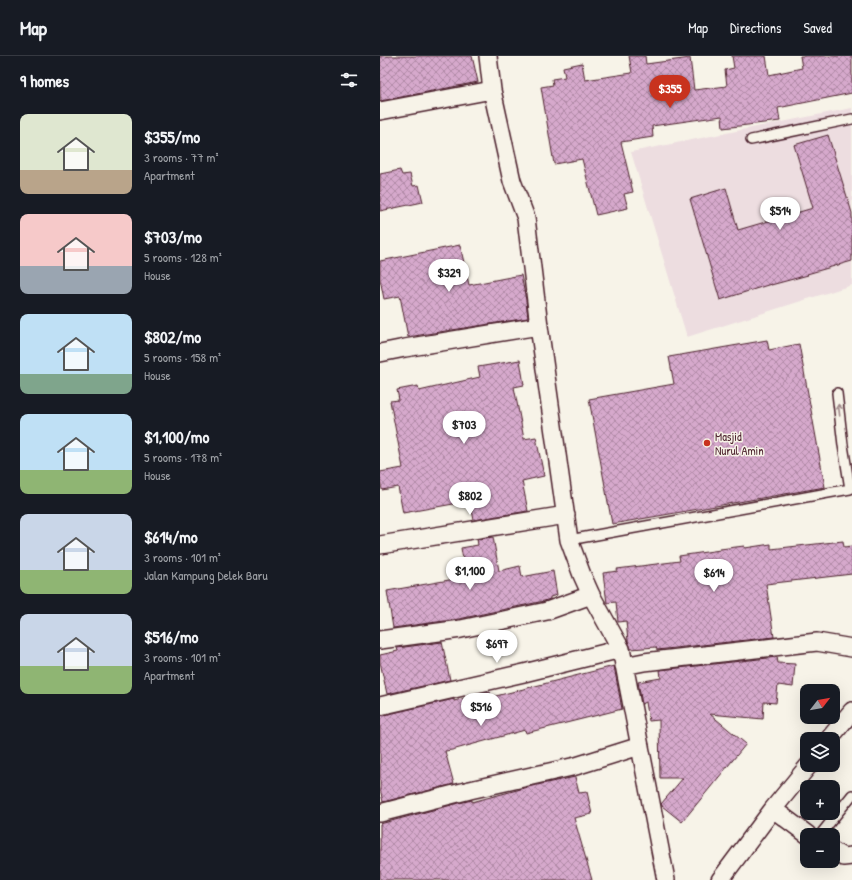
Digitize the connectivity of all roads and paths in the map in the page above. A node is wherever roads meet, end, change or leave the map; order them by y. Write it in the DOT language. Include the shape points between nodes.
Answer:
graph roads {
  1 [pos="488,56"];
  2 [pos="492,90"];
  3 [pos="380,111"];
  4 [pos="852,118"];
  5 [pos="752,140"];
  6 [pos="539,326"];
  7 [pos="380,353"];
  8 [pos="836,393"];
  9 [pos="851,489"];
  10 [pos="566,515"];
  11 [pos="569,540"];
  12 [pos="380,545"];
  13 [pos="591,595"];
  14 [pos="380,640"];
  15 [pos="852,648"];
  16 [pos="621,649"];
  17 [pos="624,666"];
  18 [pos="380,706"];
  19 [pos="852,711"];
  20 [pos="835,732"];
  21 [pos="640,746"];
  22 [pos="803,772"];
  23 [pos="852,795"];
  24 [pos="774,809"];
  25 [pos="380,813"];
  26 [pos="826,828"];
  27 [pos="800,829"];
  28 [pos="840,855"];
  29 [pos="852,856"];
  30 [pos="666,880"];
  31 [pos="720,880"];
  1 -- 2 [label="street"];
  2 -- 3 [label="street"];
  2 -- 6 [label="street" via="512,181 526,218"];
  4 -- 5 [label="lane"];
  6 -- 7 [label="street"];
  6 -- 10 [label="street"];
  9 -- 8 [label="lane, one-way"];
  9 -- 11 [label="lane"];
  10 -- 11 [label="street"];
  10 -- 12 [label="street"];
  11 -- 13 [label="street"];
  13 -- 14 [label="street" via="539,613 461,629"];
  13 -- 16 [label="street"];
  15 -- 17 [label="street" via="817,642"];
  16 -- 17 [label="street"];
  16 -- 18 [label="street"];
  17 -- 21 [label="street"];
  19 -- 20 [label="street"];
  21 -- 25 [label="street" via="576,766"];
  21 -- 30 [label="street"];
  22 -- 24 [label="street"];
  23 -- 26 [label="lane"];
  24 -- 27 [label="street"];
  24 -- 31 [label="street"];
  28 -- 29 [label="street"];
}
